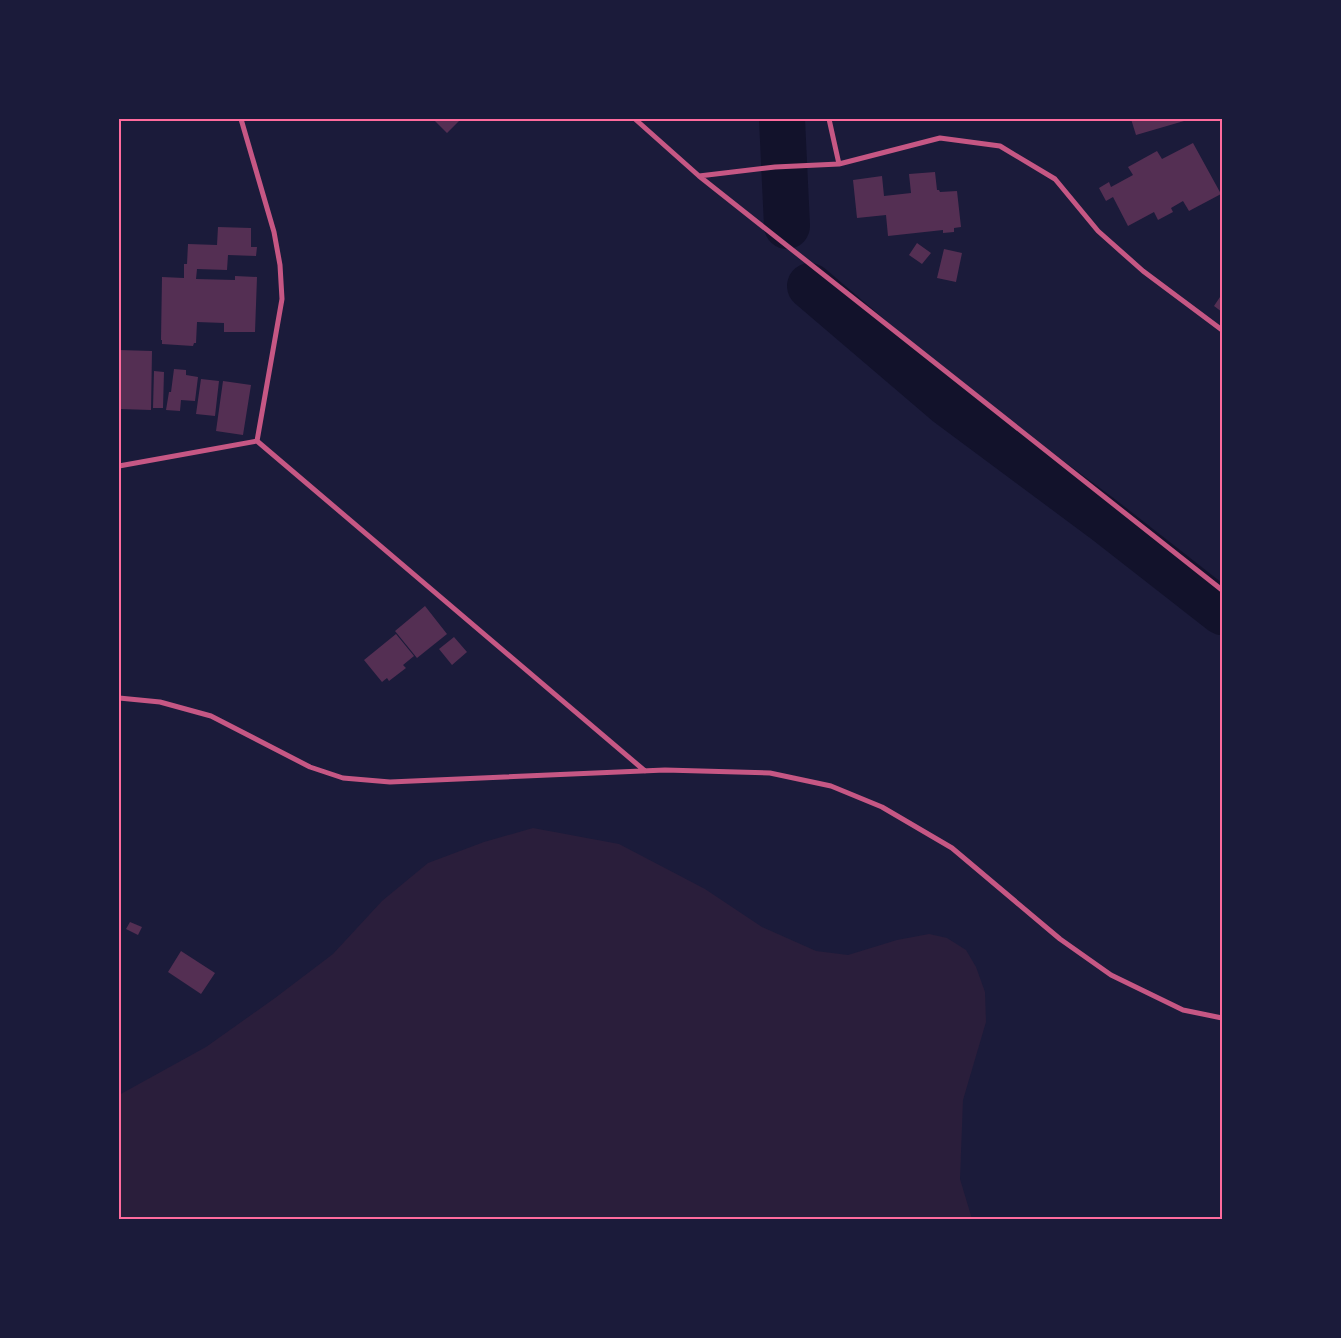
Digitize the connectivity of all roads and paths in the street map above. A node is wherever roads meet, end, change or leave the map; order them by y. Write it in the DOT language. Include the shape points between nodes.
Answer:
graph roads {
  1 [pos="241,119"];
  2 [pos="635,119"];
  3 [pos="829,119"];
  4 [pos="839,164"];
  5 [pos="699,176"];
  6 [pos="1222,330"];
  7 [pos="257,441"];
  8 [pos="119,466"];
  9 [pos="1222,590"];
  10 [pos="119,698"];
  11 [pos="645,771"];
  12 [pos="1222,1018"];
  1 -- 7 [label="street" via="274,232 282,299"];
  2 -- 5 [label="street"];
  3 -- 4 [label="street"];
  4 -- 5 [label="street"];
  4 -- 6 [label="street" via="940,138 1000,146 1055,179 1098,231 1143,271"];
  5 -- 9 [label="street"];
  7 -- 8 [label="street"];
  7 -- 11 [label="street"];
  10 -- 11 [label="street" via="160,702 212,716 310,767 343,778 390,782"];
  11 -- 12 [label="street" via="770,773 831,786 882,806 952,848 1060,939 1111,975 1184,1010"];
}
